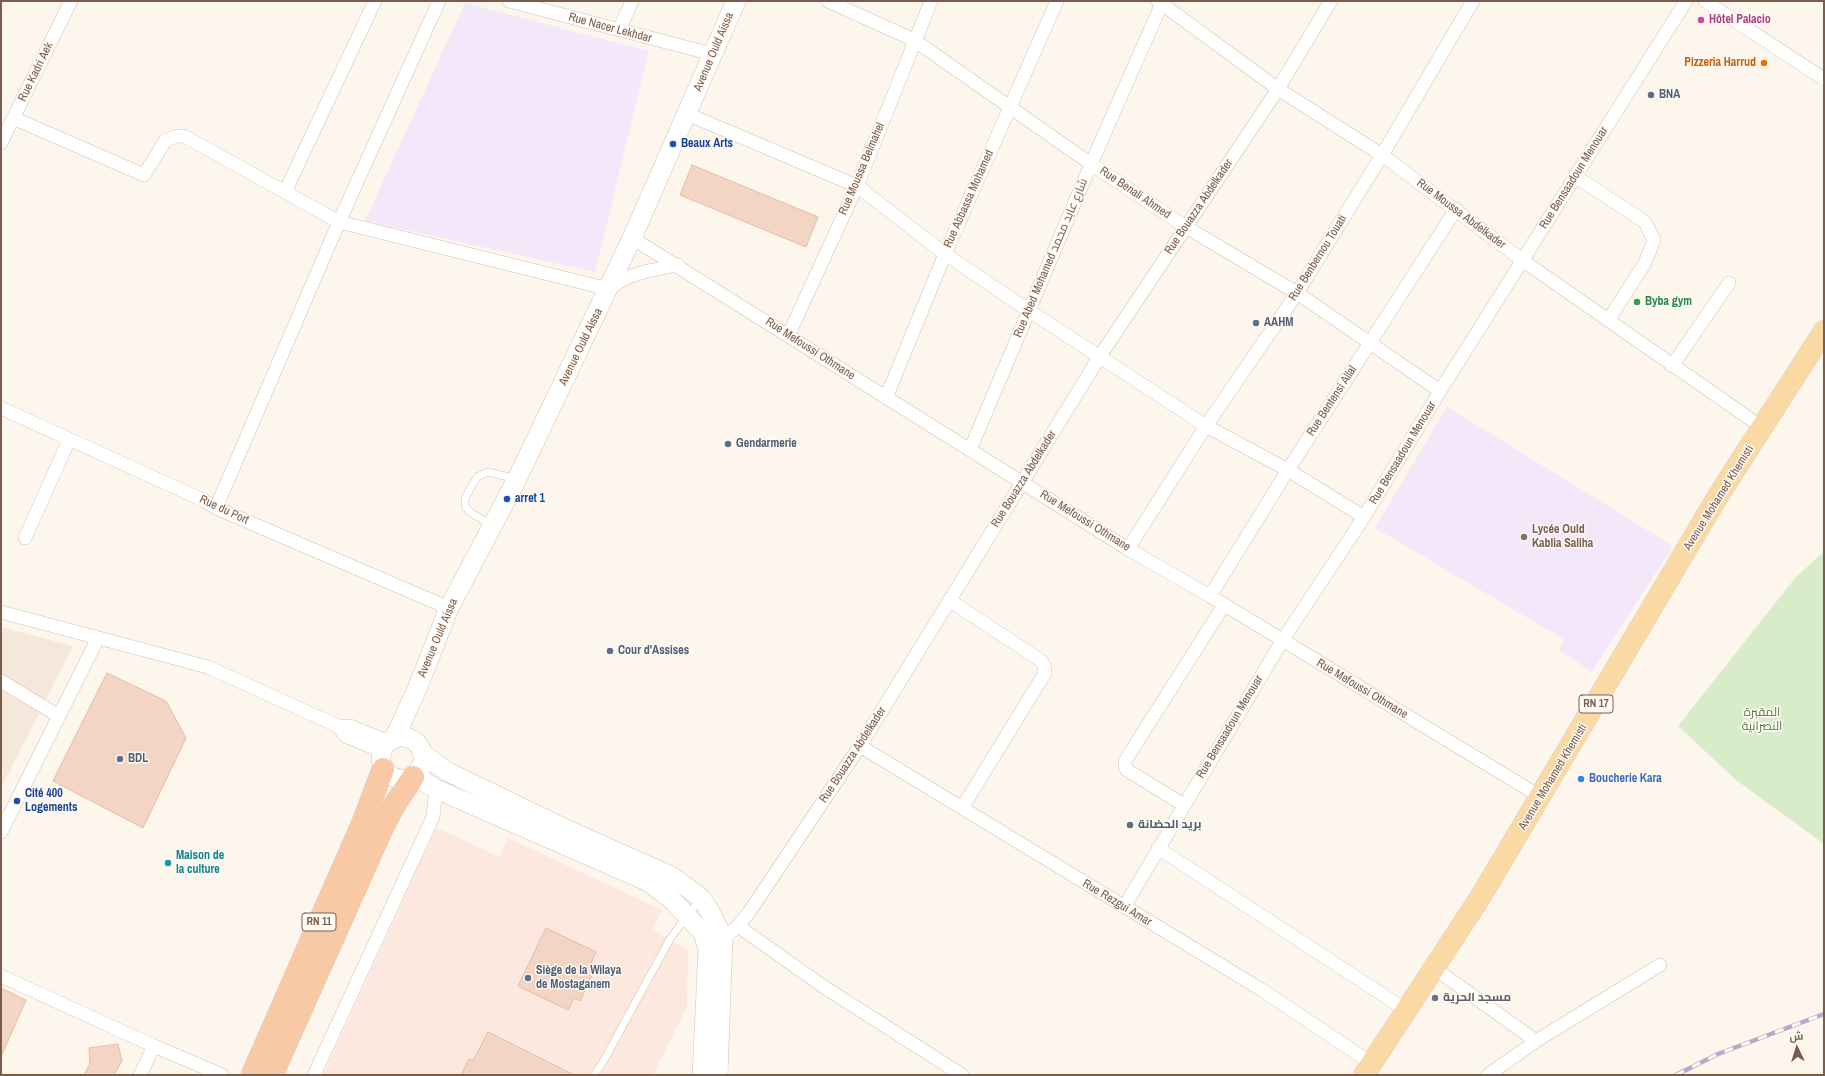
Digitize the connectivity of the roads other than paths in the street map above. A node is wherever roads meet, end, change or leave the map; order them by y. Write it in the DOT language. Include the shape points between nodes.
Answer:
graph roads {
  1 [pos="71,1"];
  2 [pos="375,1"];
  3 [pos="439,1"];
  4 [pos="632,1"];
  5 [pos="736,1"];
  6 [pos="828,1"];
  7 [pos="931,1"];
  8 [pos="1057,1"];
  9 [pos="1331,1"];
  10 [pos="1473,1"];
  11 [pos="1686,1"];
  12 [pos="1705,1"];
  13 [pos="514,2"];
  14 [pos="1161,2"];
  15 [pos="619,30"];
  16 [pos="914,40"];
  17 [pos="712,54"];
  18 [pos="1824,79"];
  19 [pos="1278,89"];
  20 [pos="1010,107"];
  21 [pos="687,114"];
  22 [pos="13,118"];
  23 [pos="1,143"];
  24 [pos="1382,155"];
  25 [pos="1091,164"];
  26 [pos="1575,176"];
  27 [pos="856,186"];
  28 [pos="285,192"];
  29 [pos="1456,209"];
  30 [pos="340,222"];
  31 [pos="1186,227"];
  32 [pos="632,238"];
  33 [pos="945,254"];
  34 [pos="1522,260"];
  35 [pos="678,266"];
  36 [pos="1730,283"];
  37 [pos="608,289"];
  38 [pos="1297,293"];
  39 [pos="1028,310"];
  40 [pos="1609,319"];
  41 [pos="1824,332"];
  42 [pos="788,336"];
  43 [pos="1370,342"];
  44 [pos="1100,356"];
  45 [pos="1672,366"];
  46 [pos="1440,391"];
  47 [pos="886,398"];
  48 [pos="1,408"];
  49 [pos="1206,426"];
  50 [pos="1763,428"];
  51 [pos="69,440"];
  52 [pos="970,450"];
  53 [pos="1288,470"];
  54 [pos="517,479"];
  55 [pos="1023,482"];
  56 [pos="216,508"];
  57 [pos="1364,517"];
  58 [pos="493,526"];
  59 [pos="25,538"];
  60 [pos="1128,549"];
  61 [pos="1210,596"];
  62 [pos="949,600"];
  63 [pos="1224,605"];
  64 [pos="450,608"];
  65 [pos="1,612"];
  66 [pos="98,638"];
  67 [pos="1282,641"];
  68 [pos="1,681"];
  69 [pos="417,689"];
  70 [pos="59,716"];
  71 [pos="860,746"];
  72 [pos="420,748"];
  73 [pos="387,750"];
  74 [pos="414,776"];
  75 [pos="436,788"];
  76 [pos="1541,797"];
  77 [pos="1184,805"];
  78 [pos="962,808"];
  79 [pos="1,832"];
  80 [pos="1158,848"];
  81 [pos="701,898"];
  82 [pos="1124,907"];
  83 [pos="688,916"];
  84 [pos="738,926"];
  85 [pos="716,944"];
  86 [pos="1660,965"];
  87 [pos="1434,968"];
  88 [pos="1,976"];
  89 [pos="1406,1010"];
  90 [pos="1536,1041"];
  91 [pos="154,1046"];
  92 [pos="1368,1069"];
  93 [pos="140,1075"];
  94 [pos="222,1075"];
  95 [pos="252,1075"];
  96 [pos="272,1075"];
  97 [pos="314,1075"];
  98 [pos="594,1075"];
  99 [pos="702,1075"];
  100 [pos="718,1075"];
  101 [pos="962,1075"];
  102 [pos="1488,1075"];
  1 -- 22 [label="street, Rue Kadri Aek"];
  2 -- 28 [label="street"];
  3 -- 30 [label="street"];
  4 -- 15 [label="street"];
  5 -- 17 [label="main road, Avenue Ould Aissa"];
  6 -- 16 [label="street, Rue Benali Ahmed"];
  7 -- 16 [label="street, Rue Moussa Belmahel"];
  8 -- 20 [label="street, Rue Abbassa Mohamed"];
  9 -- 19 [label="street, Rue Bouazza Abdelkader"];
  10 -- 24 [label="street, Rue Benbernou Touati"];
  11 -- 26 [label="street, Rue Bensaadoun Menouar"];
  12 -- 18 [label="street"];
  13 -- 15 [label="street, Rue Nacer Lekhdar"];
  14 -- 19 [label="street, Rue Moussa Abdelkader"];
  14 -- 25 [label="street, Rue Abed Mohamed شارع عابد محمد"];
  15 -- 17 [label="street, Rue Nacer Lekhdar"];
  16 -- 20 [label="street, Rue Benali Ahmed"];
  16 -- 27 [label="street, Rue Moussa Belmahel"];
  17 -- 21 [label="main road, Avenue Ould Aissa"];
  19 -- 24 [label="street, Rue Moussa Abdelkader"];
  19 -- 31 [label="street, Rue Bouazza Abdelkader"];
  20 -- 25 [label="street, Rue Benali Ahmed"];
  20 -- 33 [label="street, Rue Abbassa Mohamed"];
  21 -- 27 [label="street"];
  21 -- 32 [label="main road, Avenue Ould Aissa"];
  22 -- 23 [label="street, Rue Kadri Aek"];
  22 -- 28 [label="street" via="144,175 164,141 184,136"];
  24 -- 29 [label="street, Rue Moussa Abdelkader"];
  24 -- 38 [label="street, Rue Benbernou Touati"];
  25 -- 31 [label="street, Rue Benali Ahmed"];
  25 -- 39 [label="street, Rue Abed Mohamed شارع عابد محمد"];
  26 -- 34 [label="street, Rue Bensaadoun Menouar"];
  26 -- 40 [label="street" via="1645,222 1654,240 1645,263"];
  27 -- 33 [label="street"];
  27 -- 42 [label="street, Rue Moussa Belmahel"];
  28 -- 30 [label="street"];
  29 -- 34 [label="street, Rue Moussa Abdelkader"];
  29 -- 43 [label="street, Rue Bentensi Allal"];
  30 -- 37 [label="street"];
  30 -- 56 [label="street"];
  31 -- 38 [label="street, Rue Benali Ahmed"];
  31 -- 44 [label="street, Rue Bouazza Abdelkader"];
  32 -- 35 [label="street, Rue Mefoussi Othmane"];
  32 -- 37 [label="main road, Avenue Ould Aissa"];
  33 -- 39 [label="street"];
  33 -- 47 [label="street, Rue Abbassa Mohamed"];
  34 -- 40 [label="street, Rue Moussa Abdelkader"];
  34 -- 46 [label="street, Rue Bensaadoun Menouar"];
  35 -- 37 [label="street" via="648,271"];
  35 -- 42 [label="street, Rue Mefoussi Othmane"];
  36 -- 45 [label="street"];
  37 -- 54 [label="main road, Avenue Ould Aissa"];
  38 -- 43 [label="street, Rue Benali Ahmed"];
  38 -- 49 [label="street, Rue Benbernou Touati"];
  39 -- 44 [label="street"];
  39 -- 52 [label="street, Rue Abed Mohamed شارع عابد محمد"];
  40 -- 45 [label="street, Rue Moussa Abdelkader"];
  41 -- 50 [label="main road, Avenue Mohamed Khemisti / RN 17"];
  42 -- 47 [label="street, Rue Mefoussi Othmane"];
  43 -- 46 [label="street, Rue Benali Ahmed"];
  43 -- 53 [label="street, Rue Bentensi Allal"];
  44 -- 49 [label="street"];
  44 -- 55 [label="street, Rue Bouazza Abdelkader"];
  45 -- 50 [label="street, Rue Moussa Abdelkader"];
  46 -- 57 [label="street, Rue Bensaadoun Menouar"];
  47 -- 52 [label="street, Rue Mefoussi Othmane"];
  48 -- 51 [label="street, Rue du Port"];
  49 -- 53 [label="street"];
  49 -- 60 [label="street, Rue Benbernou Touati"];
  50 -- 76 [label="main road, Avenue Mohamed Khemisti / RN 17" via="1718,496"];
  51 -- 56 [label="street, Rue du Port"];
  51 -- 59 [label="street"];
  52 -- 55 [label="street, Rue Mefoussi Othmane"];
  53 -- 57 [label="street"];
  53 -- 61 [label="street, Rue Bentensi Allal"];
  54 -- 58 [label="main road, Avenue Ould Aissa"];
  54 -- 58 [label="lane" via="488,472 477,477 465,498 465,508"];
  55 -- 60 [label="street, Rue Mefoussi Othmane"];
  55 -- 62 [label="street, Rue Bouazza Abdelkader"];
  56 -- 64 [label="street, Rue du Port"];
  57 -- 67 [label="street, Rue Bensaadoun Menouar"];
  58 -- 64 [label="main road, Avenue Ould Aissa"];
  60 -- 61 [label="street, Rue Mefoussi Othmane"];
  61 -- 63 [label="street, Rue Mefoussi Othmane"];
  62 -- 71 [label="street, Rue Bouazza Abdelkader"];
  62 -- 78 [label="street" via="1040,660 1045,673"];
  63 -- 67 [label="street, Rue Mefoussi Othmane"];
  63 -- 77 [label="street" via="1125,760 1127,770"];
  64 -- 69 [label="main road, Avenue Ould Aissa"];
  65 -- 66 [label="street"];
  66 -- 70 [label="street"];
  66 -- 73 [label="street" via="208,667 338,726 350,726"];
  67 -- 76 [label="street, Rue Mefoussi Othmane"];
  67 -- 77 [label="street, Rue Bensaadoun Menouar"];
  68 -- 70 [label="street"];
  69 -- 72 [label="main road"];
  69 -- 73 [label="main road, Avenue Ould Aissa"];
  70 -- 79 [label="street"];
  71 -- 78 [label="street, Rue Rezgui Amar"];
  71 -- 84 [label="street, Rue Bouazza Abdelkader"];
  72 -- 73 [label="main road" via="406,738"];
  72 -- 74 [label="main road" via="423,761 421,769"];
  72 -- 81 [label="main road" via="446,771 673,877"];
  73 -- 74 [label="main road" via="391,777 402,780"];
  73 -- 95 [label="highway, RN 11" via="363,822"];
  74 -- 75 [label="main road"];
  74 -- 96 [label="highway, RN 11" via="381,831"];
  75 -- 83 [label="main road" via="649,882"];
  75 -- 97 [label="street" via="433,817"];
  76 -- 87 [label="main road, Avenue Mohamed Khemisti / RN 17"];
  77 -- 80 [label="street, Rue Bensaadoun Menouar"];
  78 -- 82 [label="street, Rue Rezgui Amar"];
  80 -- 82 [label="street, Rue Bensaadoun Menouar"];
  80 -- 89 [label="street"];
  81 -- 83 [label="lane"];
  81 -- 85 [label="main road" via="712,915"];
  82 -- 92 [label="street, Rue Rezgui Amar" via="1262,990"];
  83 -- 85 [label="main road"];
  83 -- 98 [label="lane" via="670,939"];
  84 -- 85 [label="street, Rue Bouazza Abdelkader"];
  84 -- 101 [label="street" via="824,987"];
  85 -- 99 [label="main road"];
  85 -- 100 [label="main road"];
  86 -- 90 [label="street"];
  87 -- 89 [label="main road, Avenue Mohamed Khemisti / RN 17"];
  87 -- 90 [label="street"];
  88 -- 91 [label="street"];
  89 -- 92 [label="main road, Avenue Mohamed Khemisti / RN 17"];
  90 -- 102 [label="street"];
  91 -- 93 [label="street"];
  91 -- 94 [label="street"];
}
